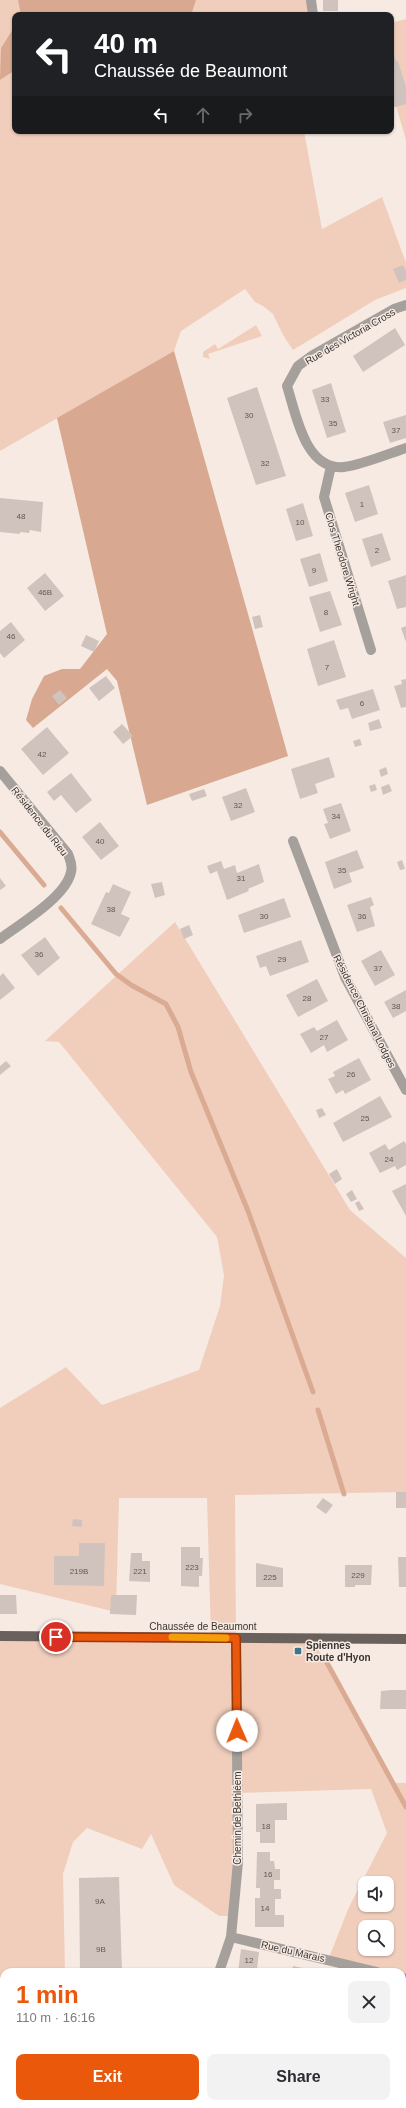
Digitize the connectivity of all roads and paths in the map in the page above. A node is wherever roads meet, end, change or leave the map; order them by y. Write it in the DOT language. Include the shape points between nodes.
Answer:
graph roads {
  1 [pos="311,0"];
  2 [pos="313,12"];
  3 [pos="406,305"];
  4 [pos="406,448"];
  5 [pos="331,466"];
  6 [pos="371,650"];
  7 [pos="0,771"];
  8 [pos="293,841"];
  9 [pos="0,939"];
  10 [pos="406,1090"];
  11 [pos="0,1636"];
  12 [pos="236,1638"];
  13 [pos="406,1639"];
  14 [pos="231,1937"];
  15 [pos="220,1968"];
  16 [pos="360,1968"];
  1 -- 2 [label="street"];
  3 -- 5 [label="street, Rue des Victoria Cross" via="394,309 314,355 298,366 289,380 287,386 308,448 321,462"];
  4 -- 5 [label="street" via="344,467"];
  5 -- 6 [label="street, Clos Theodore Wright" via="324,497"];
  7 -- 9 [label="street, Résidence du Rieu" via="68,854 71,863 68,880 53,898"];
  8 -- 10 [label="street, Résidence Christina Lodges" via="345,977"];
  11 -- 12 [label="main road, Chaussée de Beaumont"];
  12 -- 13 [label="main road, Chaussée de Beaumont"];
  12 -- 14 [label="street, Chemin de Bethléem" via="238,1862"];
  14 -- 15 [label="street, Chemin de Bethléem"];
  14 -- 16 [label="street, Rue du Marais"];
}
